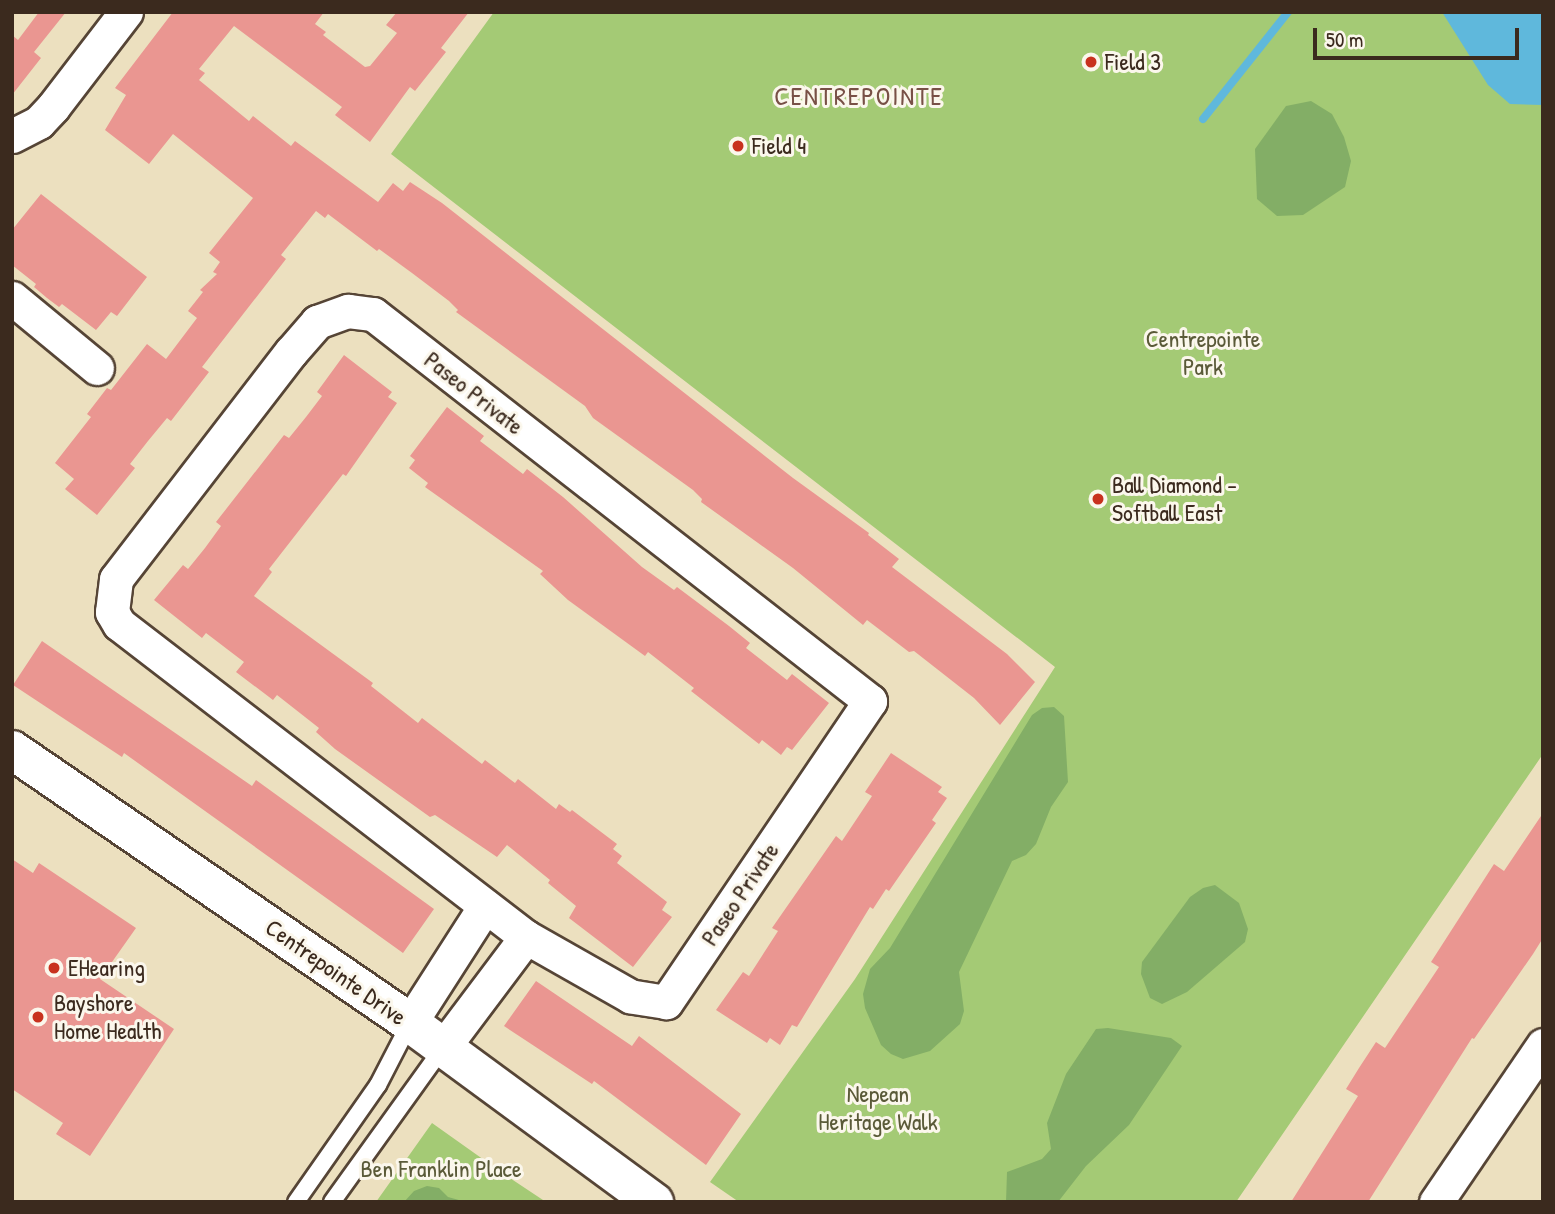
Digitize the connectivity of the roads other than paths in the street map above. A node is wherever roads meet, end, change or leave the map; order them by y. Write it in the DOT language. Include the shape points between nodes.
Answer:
graph roads {
  1 [pos="126,12"];
  2 [pos="12,136"];
  3 [pos="12,298"];
  4 [pos="97,368"];
  5 [pos="12,750"];
  6 [pos="485,905"];
  7 [pos="526,937"];
  8 [pos="410,1023"];
  9 [pos="1543,1045"];
  10 [pos="442,1048"];
  11 [pos="296,1202"];
  12 [pos="332,1202"];
  13 [pos="654,1202"];
  14 [pos="1436,1202"];
  1 -- 2 [label="street" via="53,107 39,122"];
  3 -- 4 [label="street"];
  5 -- 8 [label="street, Centrepointe Drive"];
  6 -- 7 [label="street, Paseo Private"];
  6 -- 7 [label="street, Paseo Private" via="119,624 112,612 116,579 292,352 317,322 332,314 373,314 870,701 666,1002 630,996"];
  6 -- 8 [label="street"];
  7 -- 10 [label="street"];
  8 -- 10 [label="street, Centrepointe Drive"];
  8 -- 11 [label="lane" via="378,1085"];
  9 -- 14 [label="street"];
  10 -- 12 [label="lane"];
  10 -- 13 [label="street, Centrepointe Drive"];
}
